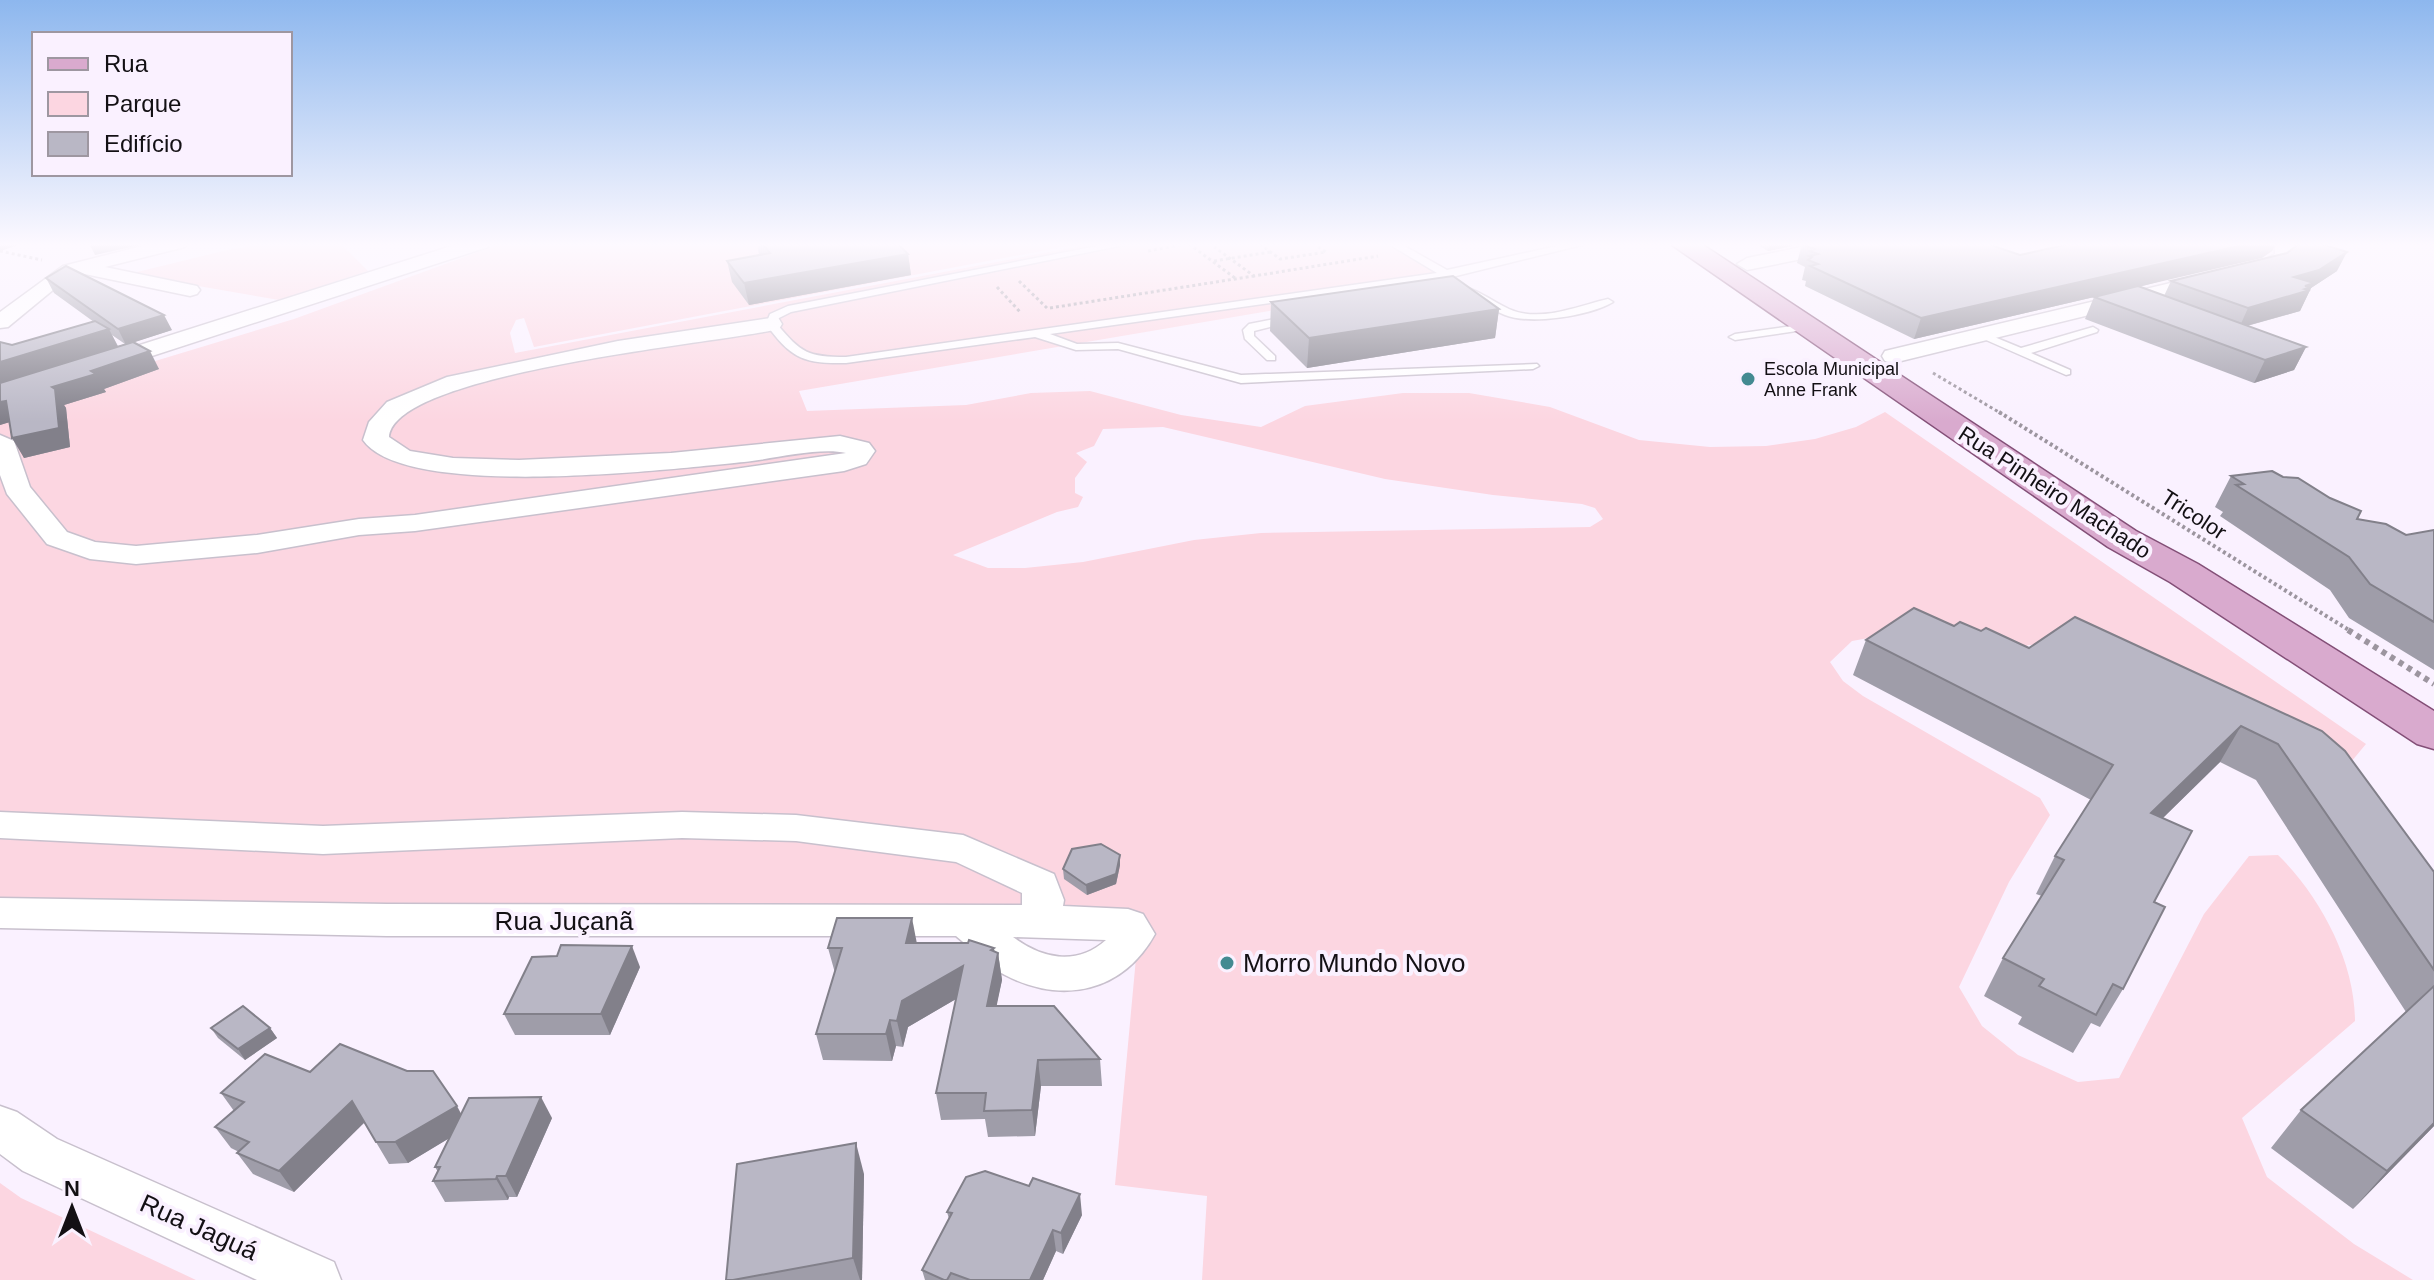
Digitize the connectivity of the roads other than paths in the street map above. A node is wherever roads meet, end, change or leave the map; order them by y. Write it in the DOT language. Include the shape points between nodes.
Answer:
graph roads {
  1 [pos="24,303"];
  2 [pos="294,303"];
  3 [pos="820,303"];
  4 [pos="1247,303"];
  5 [pos="1493,303"];
  6 [pos="1604,303"];
  7 [pos="1770,303"];
  8 [pos="1808,303"];
  9 [pos="2116,303"];
  10 [pos="2141,303"];
  11 [pos="2166,312"];
  12 [pos="1298,318"];
  13 [pos="0,322"];
  14 [pos="771,324"];
  15 [pos="1806,327"];
  16 [pos="2093,330"];
  17 [pos="1034,332"];
  18 [pos="1983,336"];
  19 [pos="1735,337"];
  20 [pos="2021,352"];
  21 [pos="1893,356"];
  22 [pos="1271,358"];
  23 [pos="1533,366"];
  24 [pos="86,369"];
  25 [pos="2066,372"];
  26 [pos="0,443"];
  27 [pos="2434,702"];
  28 [pos="2434,733"];
  29 [pos="0,825"];
  30 [pos="0,913"];
  31 [pos="1039,921"];
  32 [pos="967,923"];
  33 [pos="0,1127"];
  34 [pos="315,1280"];
  1 -- 13 [label="street"];
  2 -- 24 [label="street"];
  3 -- 14 [label="lane" via="788,309 774,316"];
  4 -- 17 [label="lane"];
  5 -- 6 [label="lane" via="1528,318"];
  7 -- 15 [label="main road, Rua Pinheiro Machado"];
  8 -- 21 [label="main road, Rua Pinheiro Machado"];
  9 -- 18 [label="street"];
  10 -- 11 [label="street"];
  12 -- 22 [label="lane" via="1248,330"];
  14 -- 17 [label="lane" via="798,357 815,361"];
  14 -- 26 [label="street" via="578,354 449,384 393,409 378,425 376,440 387,452 411,460 492,469 585,467 840,444 860,448 857,458 415,523 136,555 90,550 57,538 17,488"];
  15 -- 19 [label="lane"];
  15 -- 28 [label="main road, Rua Pinheiro Machado" via="2122,539"];
  16 -- 20 [label="lane"];
  17 -- 23 [label="lane" via="1076,347 1118,346 1241,379"];
  18 -- 20 [label="lane"];
  18 -- 21 [label="street"];
  20 -- 25 [label="lane"];
  21 -- 27 [label="main road, Rua Pinheiro Machado"];
  29 -- 31 [label="street" via="323,840 682,825 796,828 963,849 997,862 1040,884 1044,900"];
  30 -- 32 [label="street, Rua Juçanã"];
  31 -- 32 [label="street, Rua Juçanã"];
  31 -- 32 [label="street, Rua Juçanã" via="1128,925 1134,934 1126,950 1109,963 1080,974 1021,964"];
  33 -- 34 [label="street, Rua Jaguá" via="40,1155"];
}
